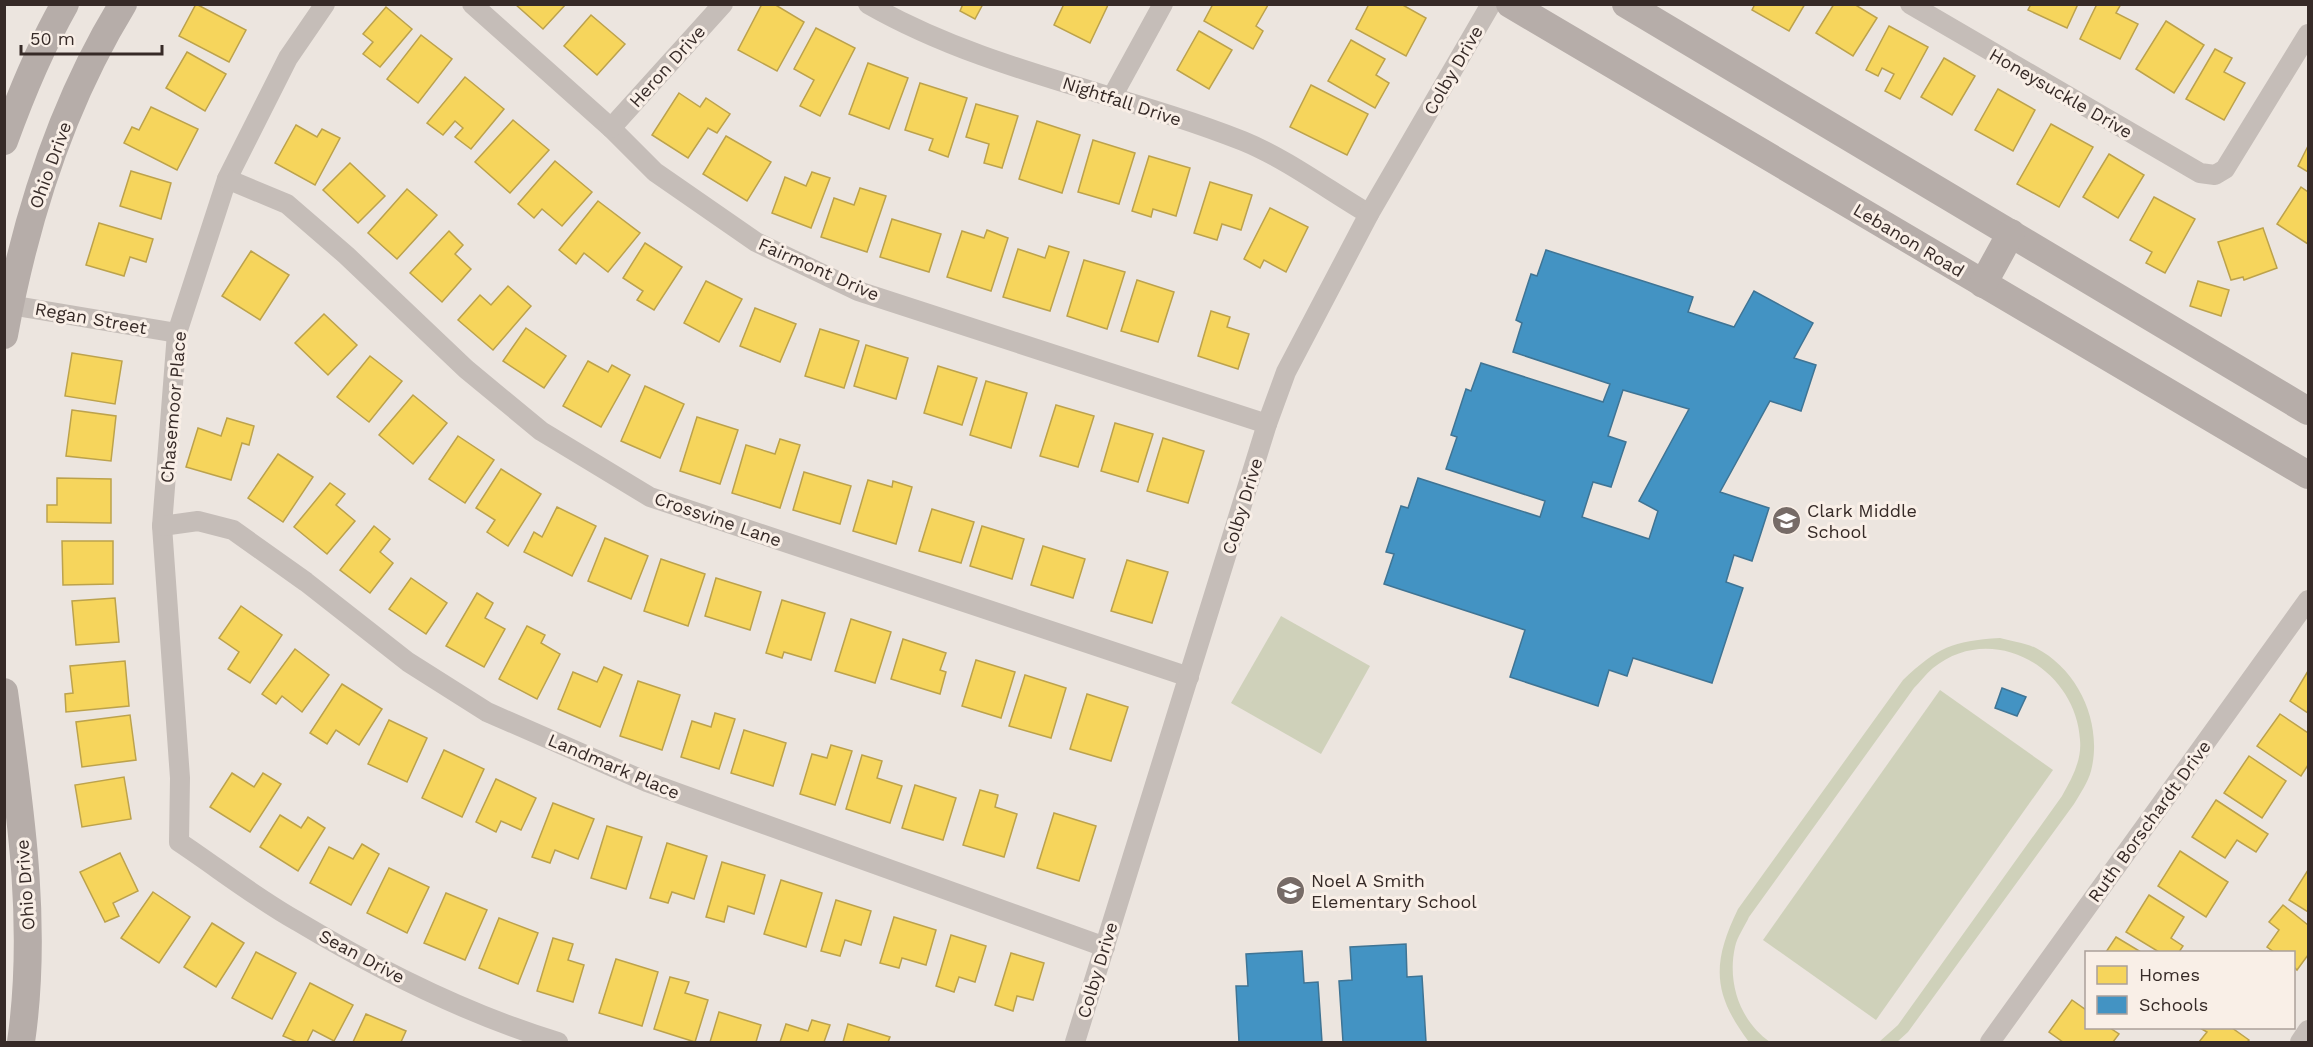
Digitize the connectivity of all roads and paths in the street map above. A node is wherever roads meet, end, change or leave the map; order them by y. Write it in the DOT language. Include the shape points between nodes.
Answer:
graph roads {
  1 [pos="65,4"];
  2 [pos="123,4"];
  3 [pos="325,4"];
  4 [pos="472,4"];
  5 [pos="723,4"];
  6 [pos="868,4"];
  7 [pos="1163,4"];
  8 [pos="1491,4"];
  9 [pos="1510,4"];
  10 [pos="1626,4"];
  11 [pos="1910,4"];
  12 [pos="2308,34"];
  13 [pos="1112,96"];
  14 [pos="611,128"];
  15 [pos="4,141"];
  16 [pos="227,179"];
  17 [pos="1369,214"];
  18 [pos="2011,233"];
  19 [pos="1983,284"];
  20 [pos="7,303"];
  21 [pos="177,333"];
  22 [pos="4,335"];
  23 [pos="2308,411"];
  24 [pos="1268,424"];
  25 [pos="2308,475"];
  26 [pos="162,526"];
  27 [pos="2308,600"];
  28 [pos="1189,677"];
  29 [pos="4,692"];
  30 [pos="179,842"];
  31 [pos="1105,947"];
  32 [pos="17,949"];
  33 [pos="2308,1030"];
  34 [pos="21,1042"];
  35 [pos="558,1042"];
  36 [pos="1075,1042"];
  37 [pos="1990,1042"];
  38 [pos="2300,1042"];
  1 -- 15 [label="main road" via="20,96"];
  2 -- 20 [label="main road, Ohio Drive" via="63,127 38,193"];
  3 -- 16 [label="street, Chasemoor Place" via="288,58"];
  4 -- 14 [label="street, Fairmont Drive"];
  5 -- 14 [label="street, Heron Drive"];
  6 -- 13 [label="street, Nightfall Drive" via="910,28 986,59"];
  7 -- 13 [label="street"];
  8 -- 17 [label="street, Colby Drive"];
  9 -- 19 [label="main road, Lebanon Road"];
  10 -- 18 [label="main road"];
  11 -- 12 [label="street, Honeysuckle Drive" via="2200,173 2215,175 2225,169"];
  13 -- 17 [label="street, Nightfall Drive" via="1251,145"];
  14 -- 24 [label="street, Fairmont Drive" via="655,172 756,242 858,291"];
  16 -- 21 [label="street, Chasemoor Place"];
  16 -- 28 [label="street, Crossvine Lane" via="287,204 466,369 541,431 650,497"];
  17 -- 24 [label="street, Colby Drive" via="1286,372"];
  18 -- 19 [label="main road"];
  18 -- 23 [label="main road"];
  19 -- 25 [label="main road, Lebanon Road"];
  20 -- 21 [label="street, Regan Street"];
  20 -- 22 [label="main road, Ohio Drive"];
  21 -- 26 [label="street, Chasemoor Place"];
  24 -- 28 [label="street, Colby Drive"];
  26 -- 30 [label="street, Chasemoor Place" via="180,778"];
  26 -- 31 [label="street, Landmark Place" via="198,521 233,530 408,662 487,712 647,782"];
  27 -- 37 [label="street, Ruth Borschardt Drive"];
  28 -- 31 [label="street, Colby Drive"];
  29 -- 32 [label="main road, Ohio Drive" via="25,861"];
  30 -- 35 [label="street, Sean Drive" via="296,921 418,985 517,1029"];
  31 -- 36 [label="street, Colby Drive"];
  32 -- 34 [label="main road, Ohio Drive"];
  33 -- 38 [label="street"];
}
